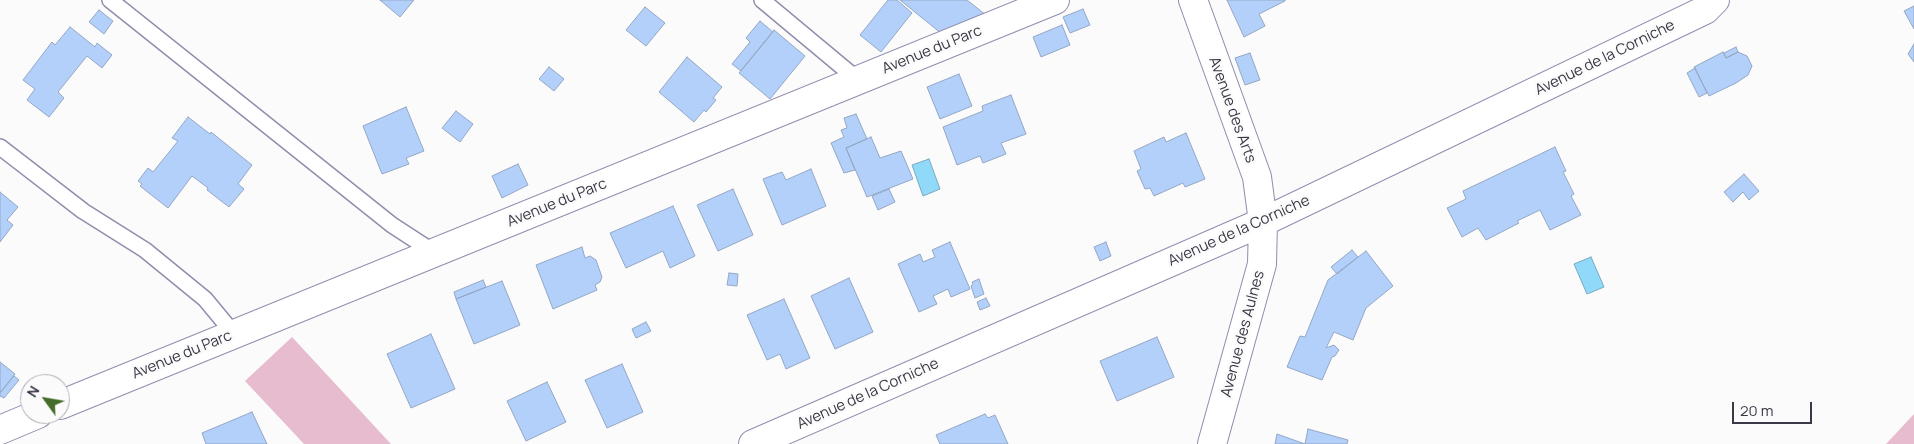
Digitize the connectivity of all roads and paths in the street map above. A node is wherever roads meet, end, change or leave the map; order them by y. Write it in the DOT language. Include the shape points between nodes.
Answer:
graph roads {
  1 [pos="110,0"];
  2 [pos="762,0"];
  3 [pos="1055,0"];
  4 [pos="1192,0"];
  5 [pos="1715,0"];
  6 [pos="858,80"];
  7 [pos="0,147"];
  8 [pos="1263,222"];
  9 [pos="435,252"];
  10 [pos="234,334"];
  11 [pos="70,401"];
  12 [pos="20,422"];
  13 [pos="0,430"];
  14 [pos="754,444"];
  15 [pos="1212,444"];
  1 -- 9 [label="lane" via="392,225"];
  2 -- 6 [label="lane"];
  3 -- 6 [label="street, Avenue du Parc"];
  4 -- 8 [label="street, Avenue des Arts" via="1257,177"];
  5 -- 8 [label="street, Avenue de la Corniche" via="1705,10"];
  6 -- 9 [label="street, Avenue du Parc"];
  7 -- 10 [label="lane" via="83,211 145,250 205,299"];
  8 -- 14 [label="street, Avenue de la Corniche"];
  8 -- 15 [label="street, Avenue des Aulnes" via="1262,264"];
  9 -- 10 [label="street, Avenue du Parc"];
  10 -- 11 [label="street, Avenue du Parc"];
  12 -- 13 [label="street"];
}
